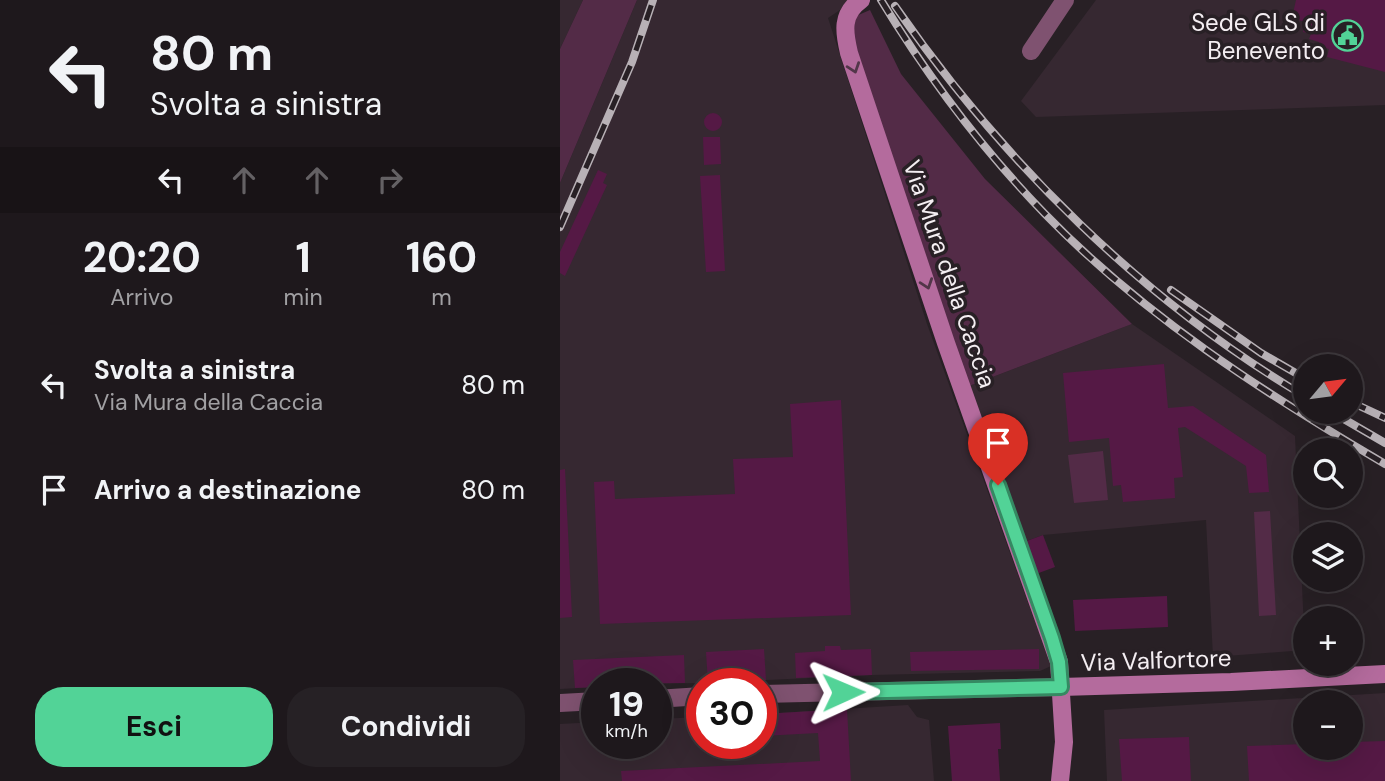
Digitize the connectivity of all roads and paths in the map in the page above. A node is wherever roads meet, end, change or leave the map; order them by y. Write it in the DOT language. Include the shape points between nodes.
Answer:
graph roads {
  1 [pos="1065,0"];
  2 [pos="858,2"];
  3 [pos="1031,51"];
  4 [pos="1385,674"];
  5 [pos="1061,687"];
  6 [pos="777,694"];
  7 [pos="581,702"];
  8 [pos="560,703"];
  9 [pos="1060,781"];
  1 -- 3 [label="street"];
  2 -- 5 [label="main road, Via Mura della Caccia, one-way" via="844,23 849,53 1052,638"];
  4 -- 5 [label="main road, Via Valfortore"];
  5 -- 6 [label="street, Via Valfortore"];
  5 -- 9 [label="main road, Via Mura della Caccia" via="1064,742"];
  7 -- 8 [label="street"];
}
